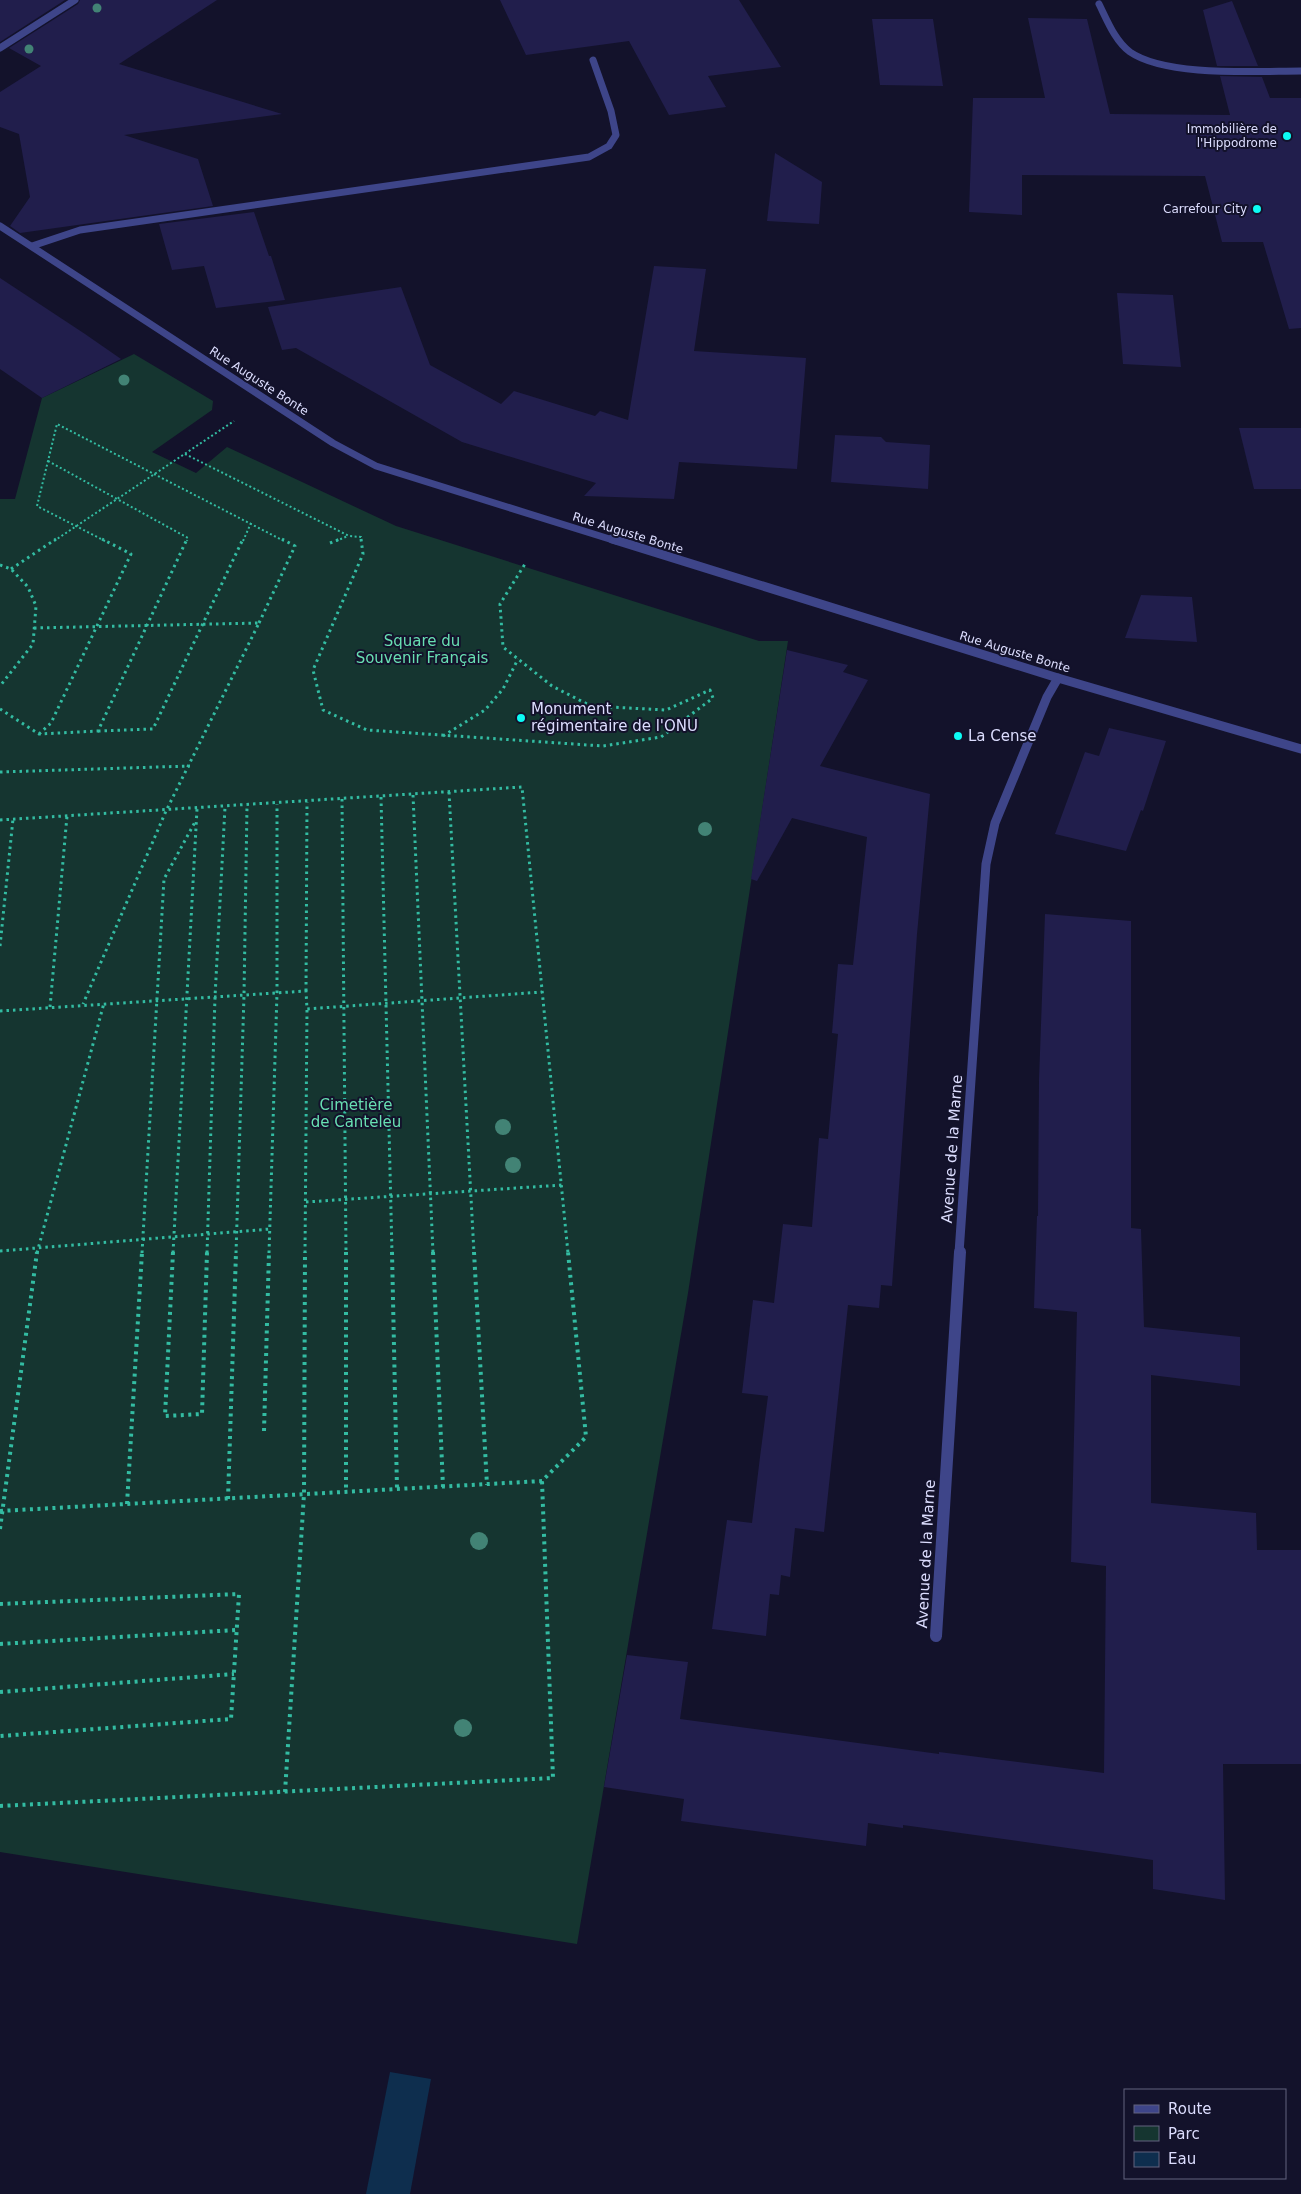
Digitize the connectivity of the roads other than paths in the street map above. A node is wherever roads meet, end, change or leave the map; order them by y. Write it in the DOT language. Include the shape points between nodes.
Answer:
graph roads {
  1 [pos="76,0"];
  2 [pos="1098,4"];
  3 [pos="0,48"];
  4 [pos="593,60"];
  5 [pos="1301,71"];
  6 [pos="0,226"];
  7 [pos="32,246"];
  8 [pos="1058,678"];
  9 [pos="1301,749"];
  10 [pos="936,1636"];
  1 -- 3 [label="street"];
  2 -- 5 [label="street" via="1131,54 1155,64 1186,68"];
  4 -- 7 [label="street" via="616,130 606,148 590,158 80,230"];
  6 -- 7 [label="street, Rue Auguste Bonte"];
  7 -- 8 [label="street, Rue Auguste Bonte" via="356,456 402,476"];
  8 -- 9 [label="street, Rue Auguste Bonte"];
  8 -- 10 [label="street, Avenue de la Marne" via="1047,697 995,823 986,864"];
}
